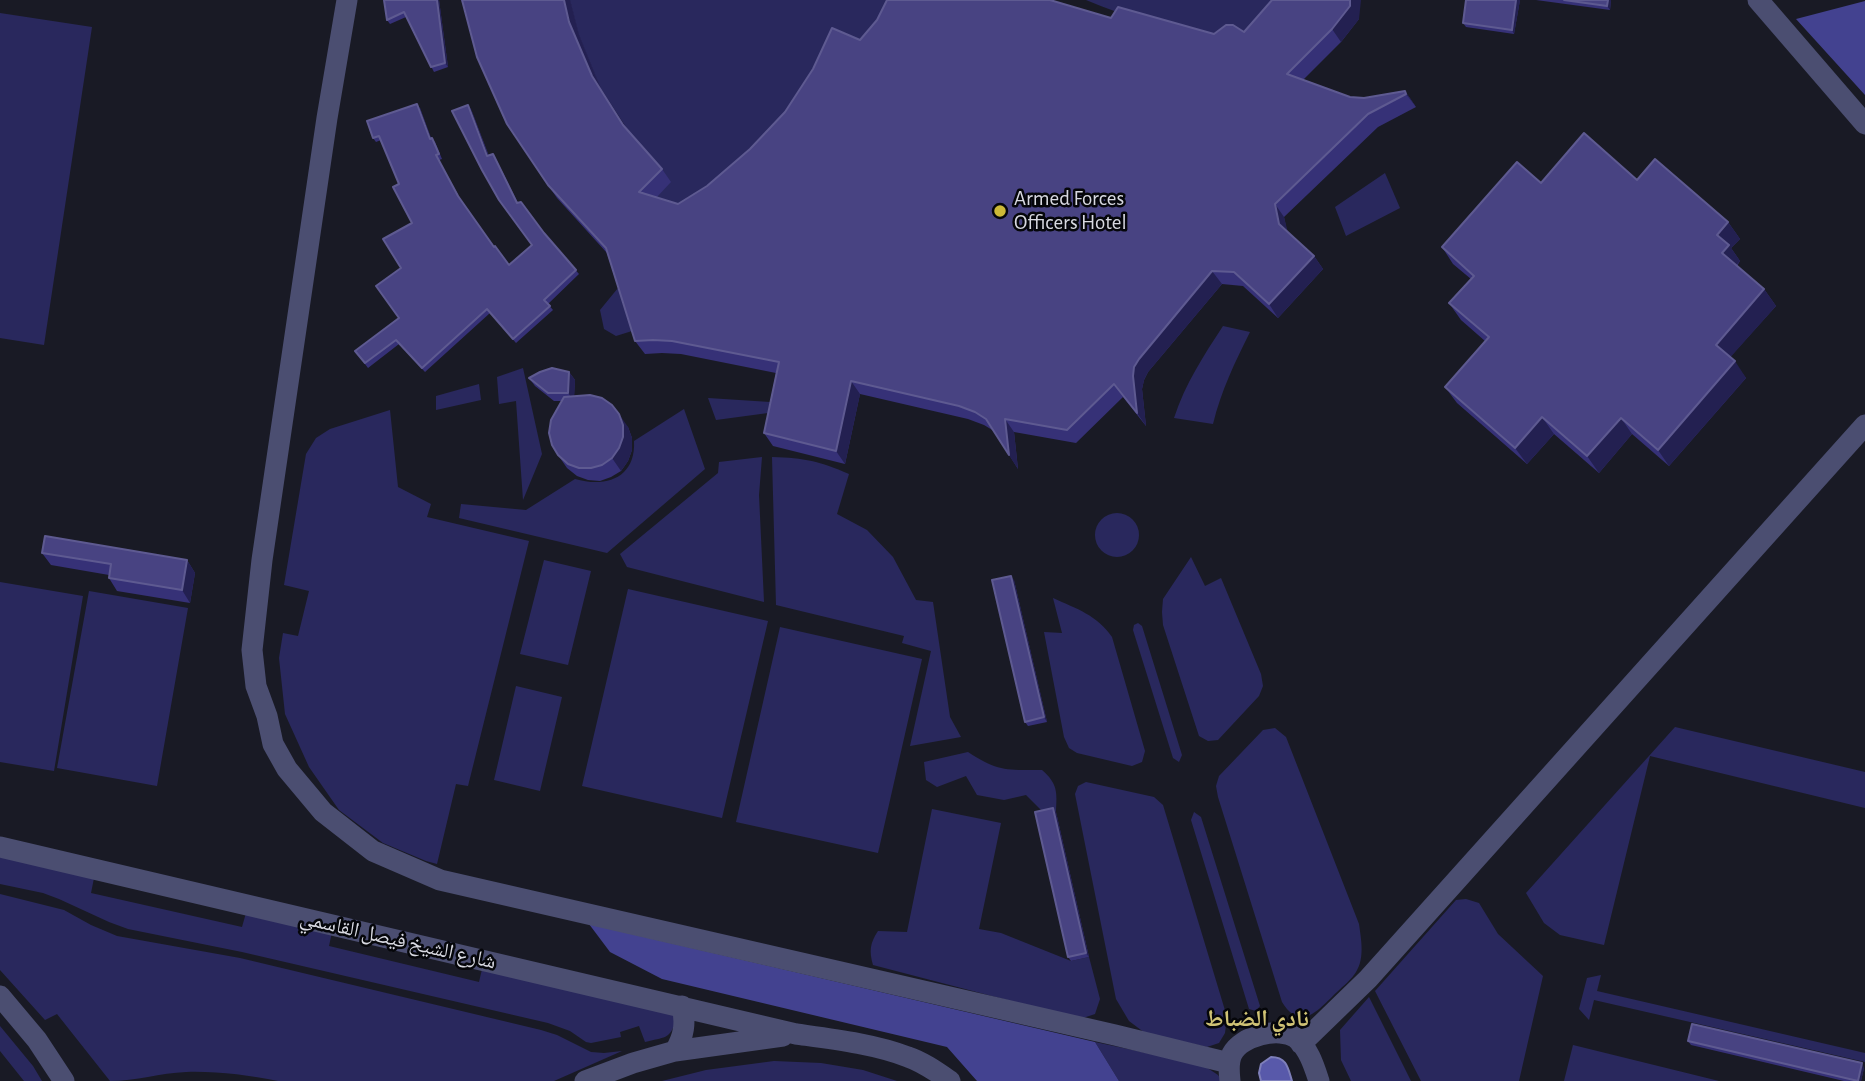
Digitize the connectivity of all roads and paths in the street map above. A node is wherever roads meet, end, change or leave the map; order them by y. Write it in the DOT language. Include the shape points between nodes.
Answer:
graph roads {
  1 [pos="347,0"];
  2 [pos="1758,0"];
  3 [pos="1865,124"];
  4 [pos="1865,425"];
  5 [pos="0,847"];
  6 [pos="0,996"];
  7 [pos="682,1006"];
  8 [pos="796,1034"];
  9 [pos="1301,1044"];
  10 [pos="675,1051"];
  11 [pos="1230,1072"];
  12 [pos="64,1081"];
  13 [pos="585,1081"];
  14 [pos="950,1081"];
  15 [pos="1319,1081"];
  1 -- 11 [label="street" via="252,650 273,744 287,769 323,812 373,851 440,880 1115,1035"];
  2 -- 3 [label="street"];
  4 -- 9 [label="street" via="1368,979"];
  5 -- 7 [label="street, شارع الشيخ فيصل القاسمي"];
  6 -- 12 [label="street"];
  7 -- 8 [label="street, شارع الشيخ فيصل القاسمي"];
  7 -- 10 [label="street" via="683,1034"];
  8 -- 10 [label="street, شارع الشيخ فيصل القاسمي"];
  8 -- 14 [label="street, شارع الشيخ فيصل القاسمي" via="908,1056"];
  9 -- 11 [label="street" via="1279,1033 1251,1038 1233,1052"];
  9 -- 15 [label="street"];
  10 -- 13 [label="street, شارع الشيخ فيصل القاسمي"];
}
